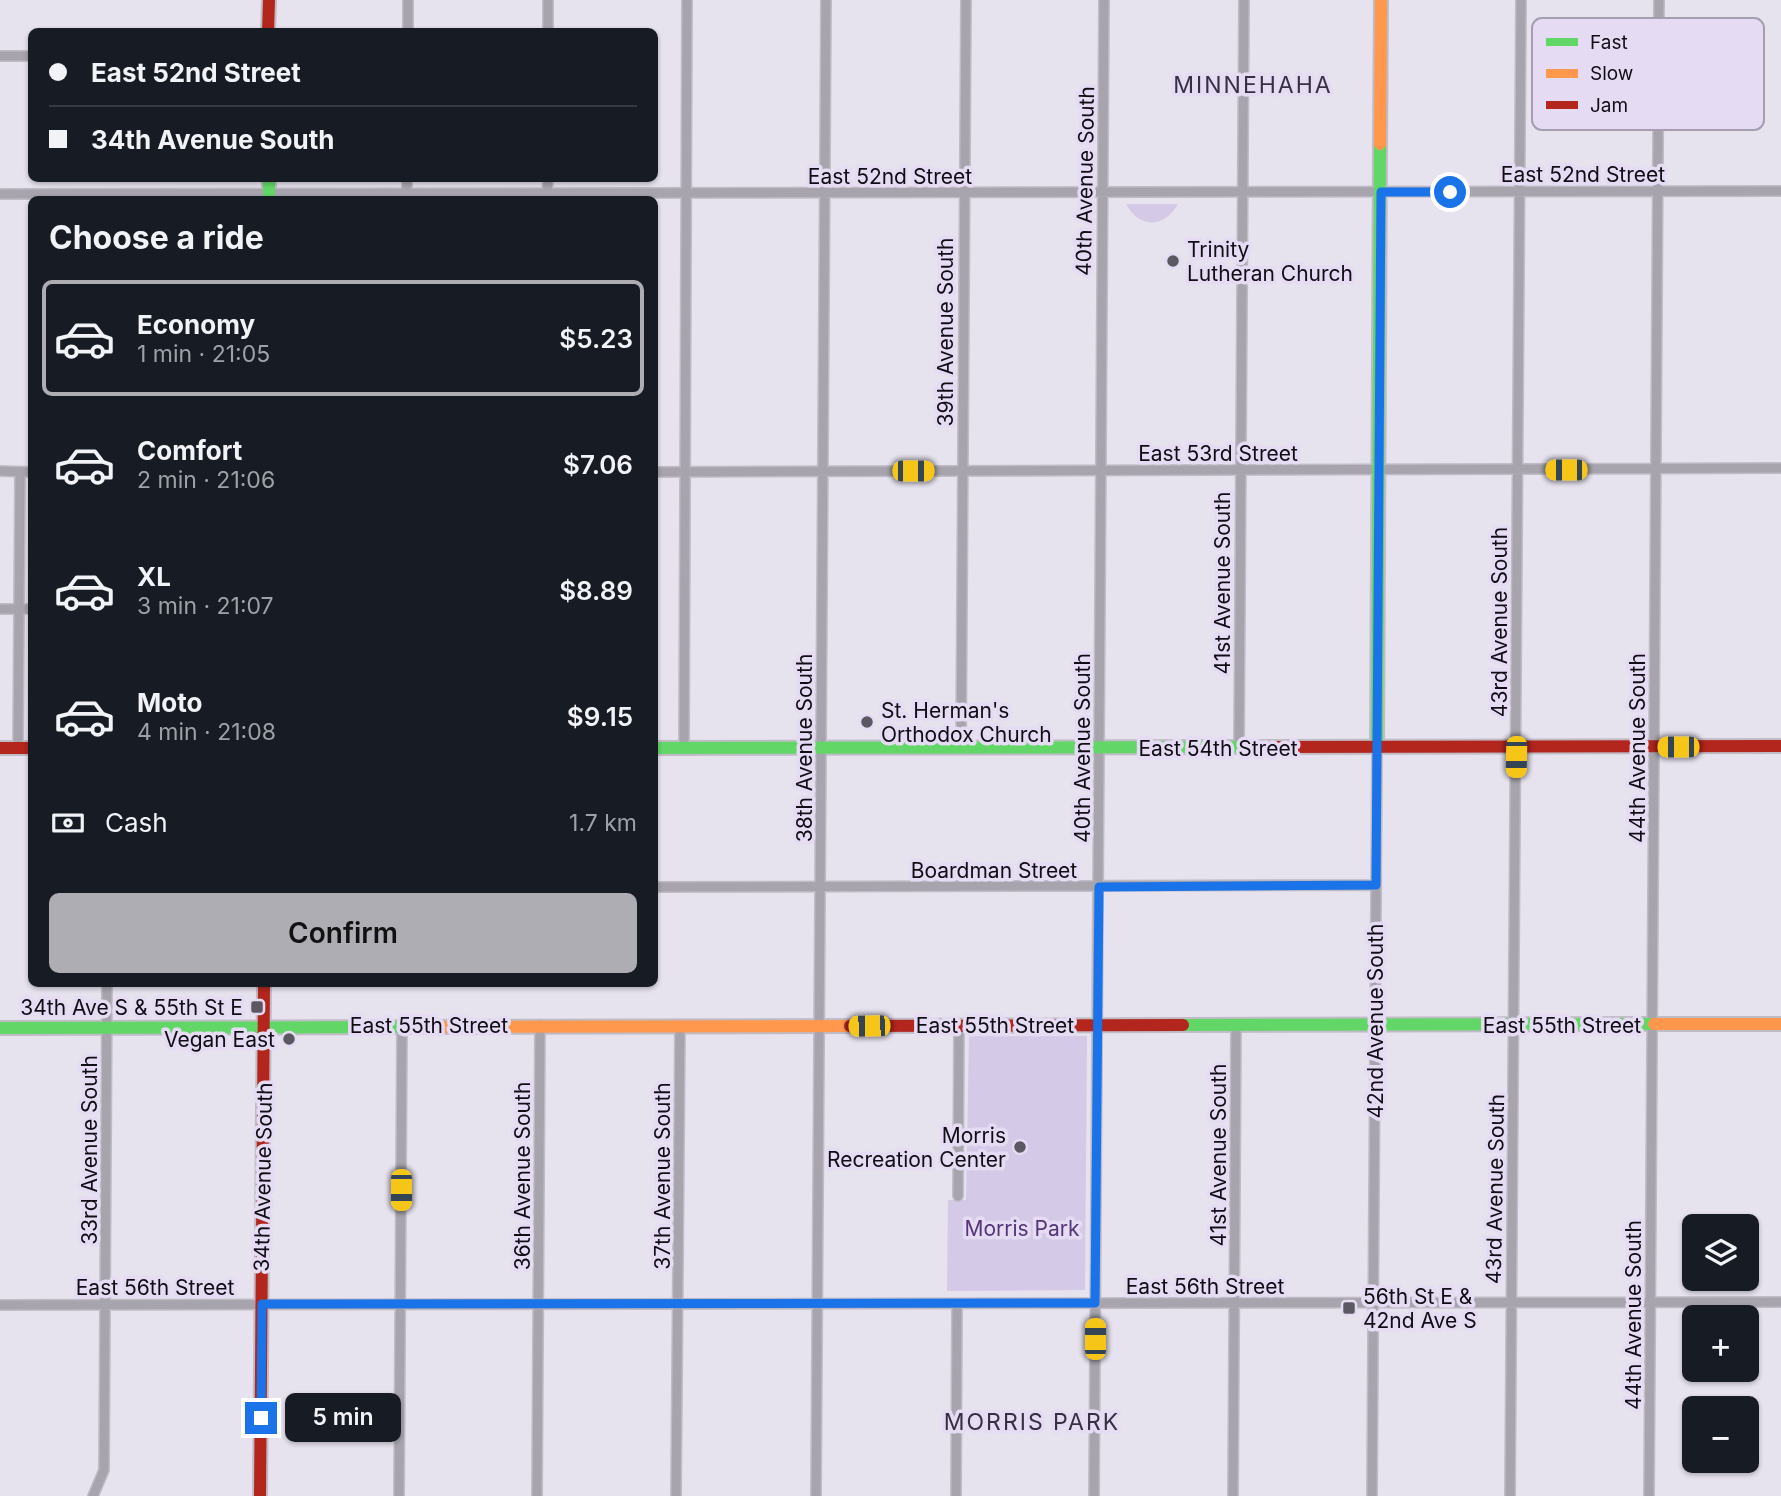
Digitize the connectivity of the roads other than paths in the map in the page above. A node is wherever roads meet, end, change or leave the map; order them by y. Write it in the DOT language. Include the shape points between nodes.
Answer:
graph roads {
  1 [pos="268,0"];
  2 [pos="408,0"];
  3 [pos="548,0"];
  4 [pos="687,0"];
  5 [pos="826,0"];
  6 [pos="966,0"];
  7 [pos="1104,0"];
  8 [pos="1244,0"];
  9 [pos="1381,0"];
  10 [pos="1521,0"];
  11 [pos="1659,0"];
  12 [pos="1659,18"];
  13 [pos="268,28"];
  14 [pos="408,28"];
  15 [pos="548,28"];
  16 [pos="0,56"];
  17 [pos="28,56"];
  18 [pos="1658,130"];
  19 [pos="1781,191"];
  20 [pos="1381,192"];
  21 [pos="1519,192"];
  22 [pos="1658,192"];
  23 [pos="1241,193"];
  24 [pos="0,194"];
  25 [pos="685,194"];
  26 [pos="825,194"];
  27 [pos="964,194"];
  28 [pos="1102,194"];
  29 [pos="75,196"];
  30 [pos="593,196"];
  31 [pos="1781,468"];
  32 [pos="1379,470"];
  33 [pos="1518,470"];
  34 [pos="1657,470"];
  35 [pos="0,471"];
  36 [pos="962,471"];
  37 [pos="1101,471"];
  38 [pos="1240,471"];
  39 [pos="20,472"];
  40 [pos="28,472"];
  41 [pos="658,472"];
  42 [pos="685,472"];
  43 [pos="823,472"];
  44 [pos="19,609"];
  45 [pos="28,609"];
  46 [pos="0,610"];
  47 [pos="1781,746"];
  48 [pos="1239,747"];
  49 [pos="1377,747"];
  50 [pos="1516,747"];
  51 [pos="1654,747"];
  52 [pos="0,748"];
  53 [pos="25,748"];
  54 [pos="658,748"];
  55 [pos="684,748"];
  56 [pos="822,748"];
  57 [pos="961,748"];
  58 [pos="1100,748"];
  59 [pos="1376,885"];
  60 [pos="658,887"];
  61 [pos="821,887"];
  62 [pos="1099,887"];
  63 [pos="107,987"];
  64 [pos="264,987"];
  65 [pos="1781,1024"];
  66 [pos="402,1025"];
  67 [pos="540,1025"];
  68 [pos="680,1025"];
  69 [pos="819,1025"];
  70 [pos="959,1025"];
  71 [pos="1098,1025"];
  72 [pos="1236,1025"];
  73 [pos="1375,1025"];
  74 [pos="1514,1025"];
  75 [pos="1652,1025"];
  76 [pos="265,1026"];
  77 [pos="107,1027"];
  78 [pos="0,1028"];
  79 [pos="958,1196"];
  80 [pos="1095,1303"];
  81 [pos="1234,1303"];
  82 [pos="1373,1303"];
  83 [pos="1511,1303"];
  84 [pos="1650,1303"];
  85 [pos="1781,1303"];
  86 [pos="262,1304"];
  87 [pos="400,1304"];
  88 [pos="540,1304"];
  89 [pos="678,1304"];
  90 [pos="818,1304"];
  91 [pos="957,1304"];
  92 [pos="0,1305"];
  93 [pos="105,1305"];
  94 [pos="93,1496"];
  95 [pos="260,1496"];
  96 [pos="398,1496"];
  97 [pos="537,1496"];
  98 [pos="676,1496"];
  99 [pos="816,1496"];
  100 [pos="956,1496"];
  101 [pos="1094,1496"];
  102 [pos="1233,1496"];
  103 [pos="1372,1496"];
  104 [pos="1510,1496"];
  105 [pos="1649,1496"];
  1 -- 13 [label="street"];
  2 -- 14 [label="street"];
  3 -- 15 [label="street"];
  4 -- 25 [label="street"];
  5 -- 26 [label="street, 38th Avenue South"];
  6 -- 27 [label="street, 39th Avenue South"];
  7 -- 28 [label="street, 40th Avenue South"];
  8 -- 23 [label="street, 41st Avenue South"];
  9 -- 20 [label="street, 42nd Avenue South"];
  10 -- 21 [label="street, 43rd Avenue South"];
  11 -- 12 [label="street, 44th Avenue South"];
  16 -- 17 [label="street"];
  18 -- 22 [label="street, 44th Avenue South"];
  19 -- 22 [label="street, East 52nd Street"];
  20 -- 21 [label="street, East 52nd Street"];
  20 -- 23 [label="street, East 52nd Street"];
  20 -- 32 [label="street, 42nd Avenue South"];
  21 -- 22 [label="street, East 52nd Street"];
  21 -- 33 [label="street, 43rd Avenue South"];
  22 -- 34 [label="street, 44th Avenue South"];
  23 -- 28 [label="street, East 52nd Street"];
  23 -- 38 [label="street, 41st Avenue South"];
  24 -- 29 [label="street, East 52nd Street"];
  25 -- 26 [label="street, East 52nd Street"];
  25 -- 30 [label="street, East 52nd Street"];
  25 -- 42 [label="street"];
  26 -- 27 [label="street, East 52nd Street"];
  26 -- 43 [label="street, 38th Avenue South"];
  27 -- 28 [label="street, East 52nd Street"];
  27 -- 36 [label="street, 39th Avenue South"];
  28 -- 37 [label="street, 40th Avenue South"];
  31 -- 34 [label="street, East 53rd Street"];
  32 -- 33 [label="street, East 53rd Street"];
  32 -- 38 [label="street, East 53rd Street"];
  32 -- 49 [label="street, 42nd Avenue South"];
  33 -- 34 [label="street, East 53rd Street"];
  33 -- 50 [label="street, 43rd Avenue South"];
  34 -- 51 [label="street, 44th Avenue South"];
  35 -- 39 [label="street"];
  36 -- 37 [label="street, East 53rd Street"];
  36 -- 43 [label="street, East 53rd Street"];
  36 -- 57 [label="street, 39th Avenue South"];
  37 -- 38 [label="street, East 53rd Street"];
  37 -- 58 [label="street, 40th Avenue South"];
  38 -- 48 [label="street, 41st Avenue South"];
  39 -- 40 [label="street"];
  39 -- 44 [label="street"];
  41 -- 42 [label="street, East 53rd Street"];
  42 -- 43 [label="street, East 53rd Street"];
  42 -- 55 [label="street"];
  43 -- 56 [label="street, 38th Avenue South"];
  44 -- 45 [label="street"];
  44 -- 46 [label="street"];
  44 -- 53 [label="street"];
  47 -- 51 [label="street, East 54th Street"];
  48 -- 49 [label="street, East 54th Street"];
  48 -- 58 [label="street, East 54th Street"];
  49 -- 50 [label="street, East 54th Street"];
  49 -- 59 [label="street, 42nd Avenue South"];
  50 -- 51 [label="street, East 54th Street"];
  50 -- 74 [label="street, 43rd Avenue South"];
  51 -- 75 [label="street, 44th Avenue South"];
  52 -- 53 [label="street"];
  54 -- 55 [label="street, East 54th Street"];
  55 -- 56 [label="street, East 54th Street"];
  56 -- 57 [label="street, East 54th Street"];
  56 -- 61 [label="street, 38th Avenue South"];
  57 -- 58 [label="street, East 54th Street"];
  58 -- 62 [label="street, 40th Avenue South"];
  59 -- 62 [label="street, Boardman Street"];
  59 -- 73 [label="street, 42nd Avenue South"];
  60 -- 61 [label="street, Boardman Street"];
  61 -- 62 [label="street, Boardman Street"];
  61 -- 69 [label="street, 38th Avenue South"];
  62 -- 71 [label="street, 40th Avenue South"];
  63 -- 77 [label="street, 33rd Avenue South"];
  64 -- 76 [label="street, 34th Avenue South"];
  65 -- 75 [label="street, East 55th Street"];
  66 -- 67 [label="street, East 55th Street"];
  66 -- 76 [label="street, East 55th Street"];
  66 -- 87 [label="street"];
  67 -- 68 [label="street, East 55th Street"];
  67 -- 88 [label="street, 36th Avenue South"];
  68 -- 69 [label="street, East 55th Street"];
  68 -- 89 [label="street, 37th Avenue South"];
  69 -- 70 [label="street, East 55th Street"];
  69 -- 90 [label="street, 38th Avenue South"];
  70 -- 71 [label="street, East 55th Street"];
  70 -- 79 [label="street"];
  71 -- 72 [label="street, East 55th Street"];
  71 -- 80 [label="street, 40th Avenue South"];
  72 -- 73 [label="street, East 55th Street"];
  72 -- 81 [label="street, 41st Avenue South"];
  73 -- 74 [label="street, East 55th Street"];
  73 -- 82 [label="street, 42nd Avenue South"];
  74 -- 75 [label="street, East 55th Street"];
  74 -- 83 [label="street, 43rd Avenue South"];
  75 -- 84 [label="street, 44th Avenue South"];
  76 -- 77 [label="street, East 55th Street"];
  76 -- 86 [label="street, 34th Avenue South"];
  77 -- 78 [label="street, East 55th Street"];
  77 -- 93 [label="street, 33rd Avenue South"];
  80 -- 81 [label="street, East 56th Street"];
  80 -- 91 [label="street, East 56th Street"];
  80 -- 101 [label="street, 40th Avenue South"];
  81 -- 82 [label="street, East 56th Street"];
  81 -- 102 [label="street, 41st Avenue South"];
  82 -- 83 [label="street, East 56th Street"];
  82 -- 103 [label="street, 42nd Avenue South"];
  83 -- 84 [label="street, East 56th Street"];
  83 -- 104 [label="street, 43rd Avenue South"];
  84 -- 85 [label="street, East 56th Street"];
  84 -- 105 [label="street, 44th Avenue South"];
  86 -- 87 [label="street, East 56th Street"];
  86 -- 93 [label="street, East 56th Street"];
  86 -- 95 [label="street, 34th Avenue South"];
  87 -- 88 [label="street, East 56th Street"];
  87 -- 96 [label="street"];
  88 -- 89 [label="street, East 56th Street"];
  88 -- 97 [label="street, 36th Avenue South"];
  89 -- 90 [label="street, East 56th Street"];
  89 -- 98 [label="street, 37th Avenue South"];
  90 -- 91 [label="street, East 56th Street"];
  90 -- 99 [label="street, 38th Avenue South"];
  91 -- 100 [label="street"];
  92 -- 93 [label="street, East 56th Street"];
  93 -- 94 [label="street, 33rd Avenue South" via="104,1470"];
}
